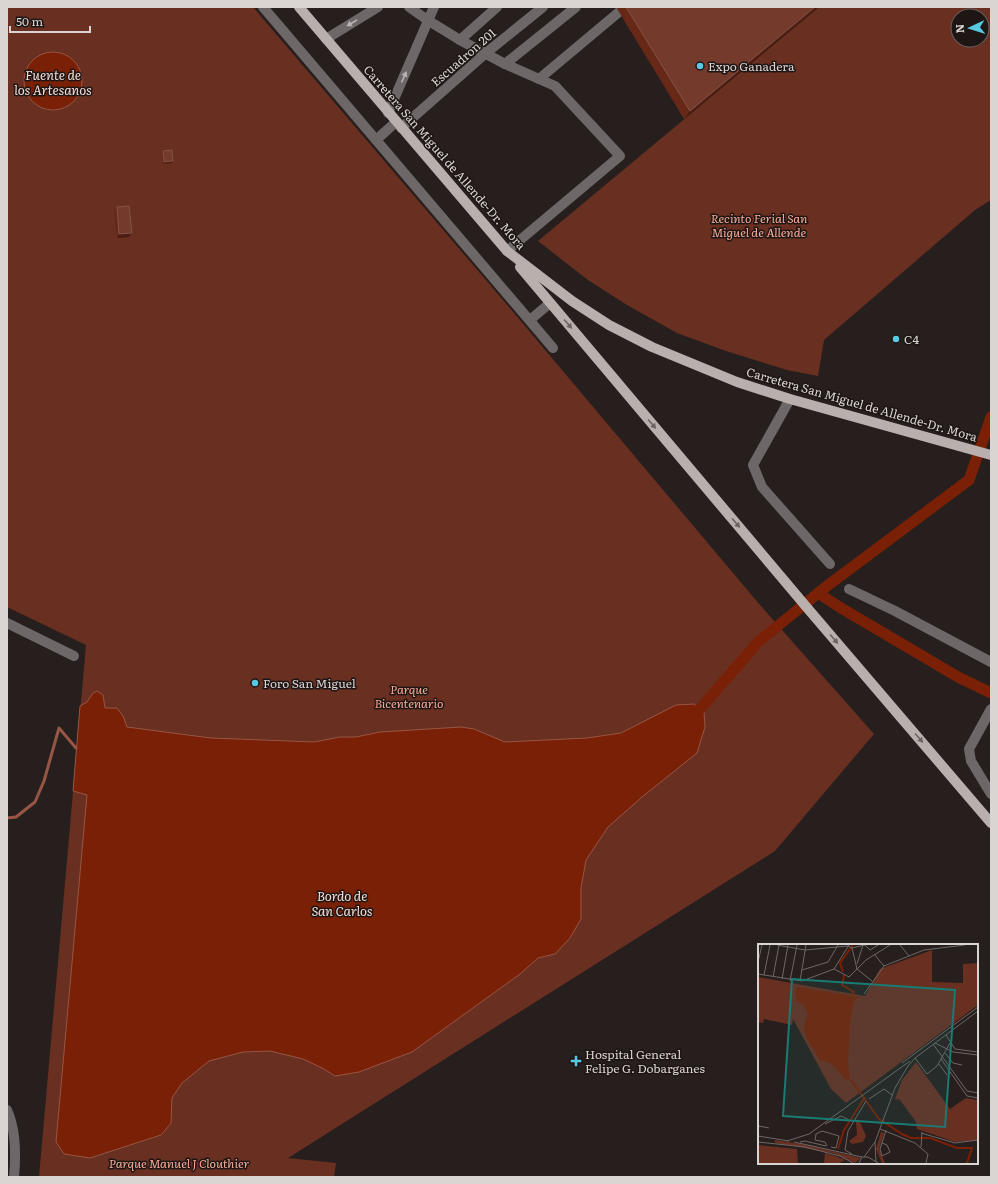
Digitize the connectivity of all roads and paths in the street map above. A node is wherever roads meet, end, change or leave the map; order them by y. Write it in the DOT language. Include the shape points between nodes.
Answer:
graph roads {
  1 [pos="263,7"];
  2 [pos="299,7"];
  3 [pos="378,7"];
  4 [pos="409,7"];
  5 [pos="434,7"];
  6 [pos="497,7"];
  7 [pos="543,7"];
  8 [pos="576,7"];
  9 [pos="619,12"];
  10 [pos="429,21"];
  11 [pos="326,38"];
  12 [pos="460,40"];
  13 [pos="486,53"];
  14 [pos="505,64"];
  15 [pos="539,78"];
  16 [pos="388,113"];
  17 [pos="398,125"];
  18 [pos="376,140"];
  19 [pos="507,251"];
  20 [pos="550,302"];
  21 [pos="530,320"];
  22 [pos="553,348"];
  23 [pos="790,399"];
  24 [pos="989,454"];
  25 [pos="830,564"];
  26 [pos="849,589"];
  27 [pos="7,622"];
  28 [pos="74,656"];
  29 [pos="991,662"];
  30 [pos="991,709"];
  31 [pos="991,794"];
  32 [pos="991,823"];
  33 [pos="7,1110"];
  34 [pos="9,1128"];
  35 [pos="14,1177"];
  1 -- 18 [label="street"];
  2 -- 11 [label="main road, Carretera San Miguel de Allende-Dr. Mora"];
  3 -- 11 [label="street, one-way"];
  4 -- 10 [label="street"];
  5 -- 10 [label="street"];
  6 -- 12 [label="street"];
  7 -- 13 [label="street, Escuadron 201"];
  8 -- 14 [label="street"];
  9 -- 15 [label="street"];
  10 -- 12 [label="street"];
  16 -- 10 [label="street, one-way"];
  11 -- 16 [label="main road, Carretera San Miguel de Allende-Dr. Mora"];
  12 -- 13 [label="street"];
  13 -- 14 [label="street"];
  13 -- 17 [label="street, Escuadron 201"];
  14 -- 15 [label="street"];
  15 -- 19 [label="street" via="554,86 620,156"];
  16 -- 17 [label="main road, Carretera San Miguel de Allende-Dr. Mora"];
  17 -- 18 [label="street, Escuadron 201"];
  17 -- 19 [label="main road, Carretera San Miguel de Allende-Dr. Mora"];
  18 -- 21 [label="street"];
  19 -- 20 [label="main road"];
  19 -- 23 [label="main road, Carretera San Miguel de Allende-Dr. Mora" via="572,302 608,325 652,347 737,382"];
  20 -- 21 [label="street"];
  20 -- 32 [label="main road, one-way"];
  21 -- 22 [label="street"];
  23 -- 24 [label="main road, Carretera San Miguel de Allende-Dr. Mora"];
  23 -- 25 [label="street" via="752,465 762,487"];
  26 -- 29 [label="street"];
  27 -- 28 [label="street"];
  30 -- 31 [label="street" via="969,749 971,762"];
  33 -- 34 [label="street"];
  34 -- 35 [label="street" via="15,1162"];
}
